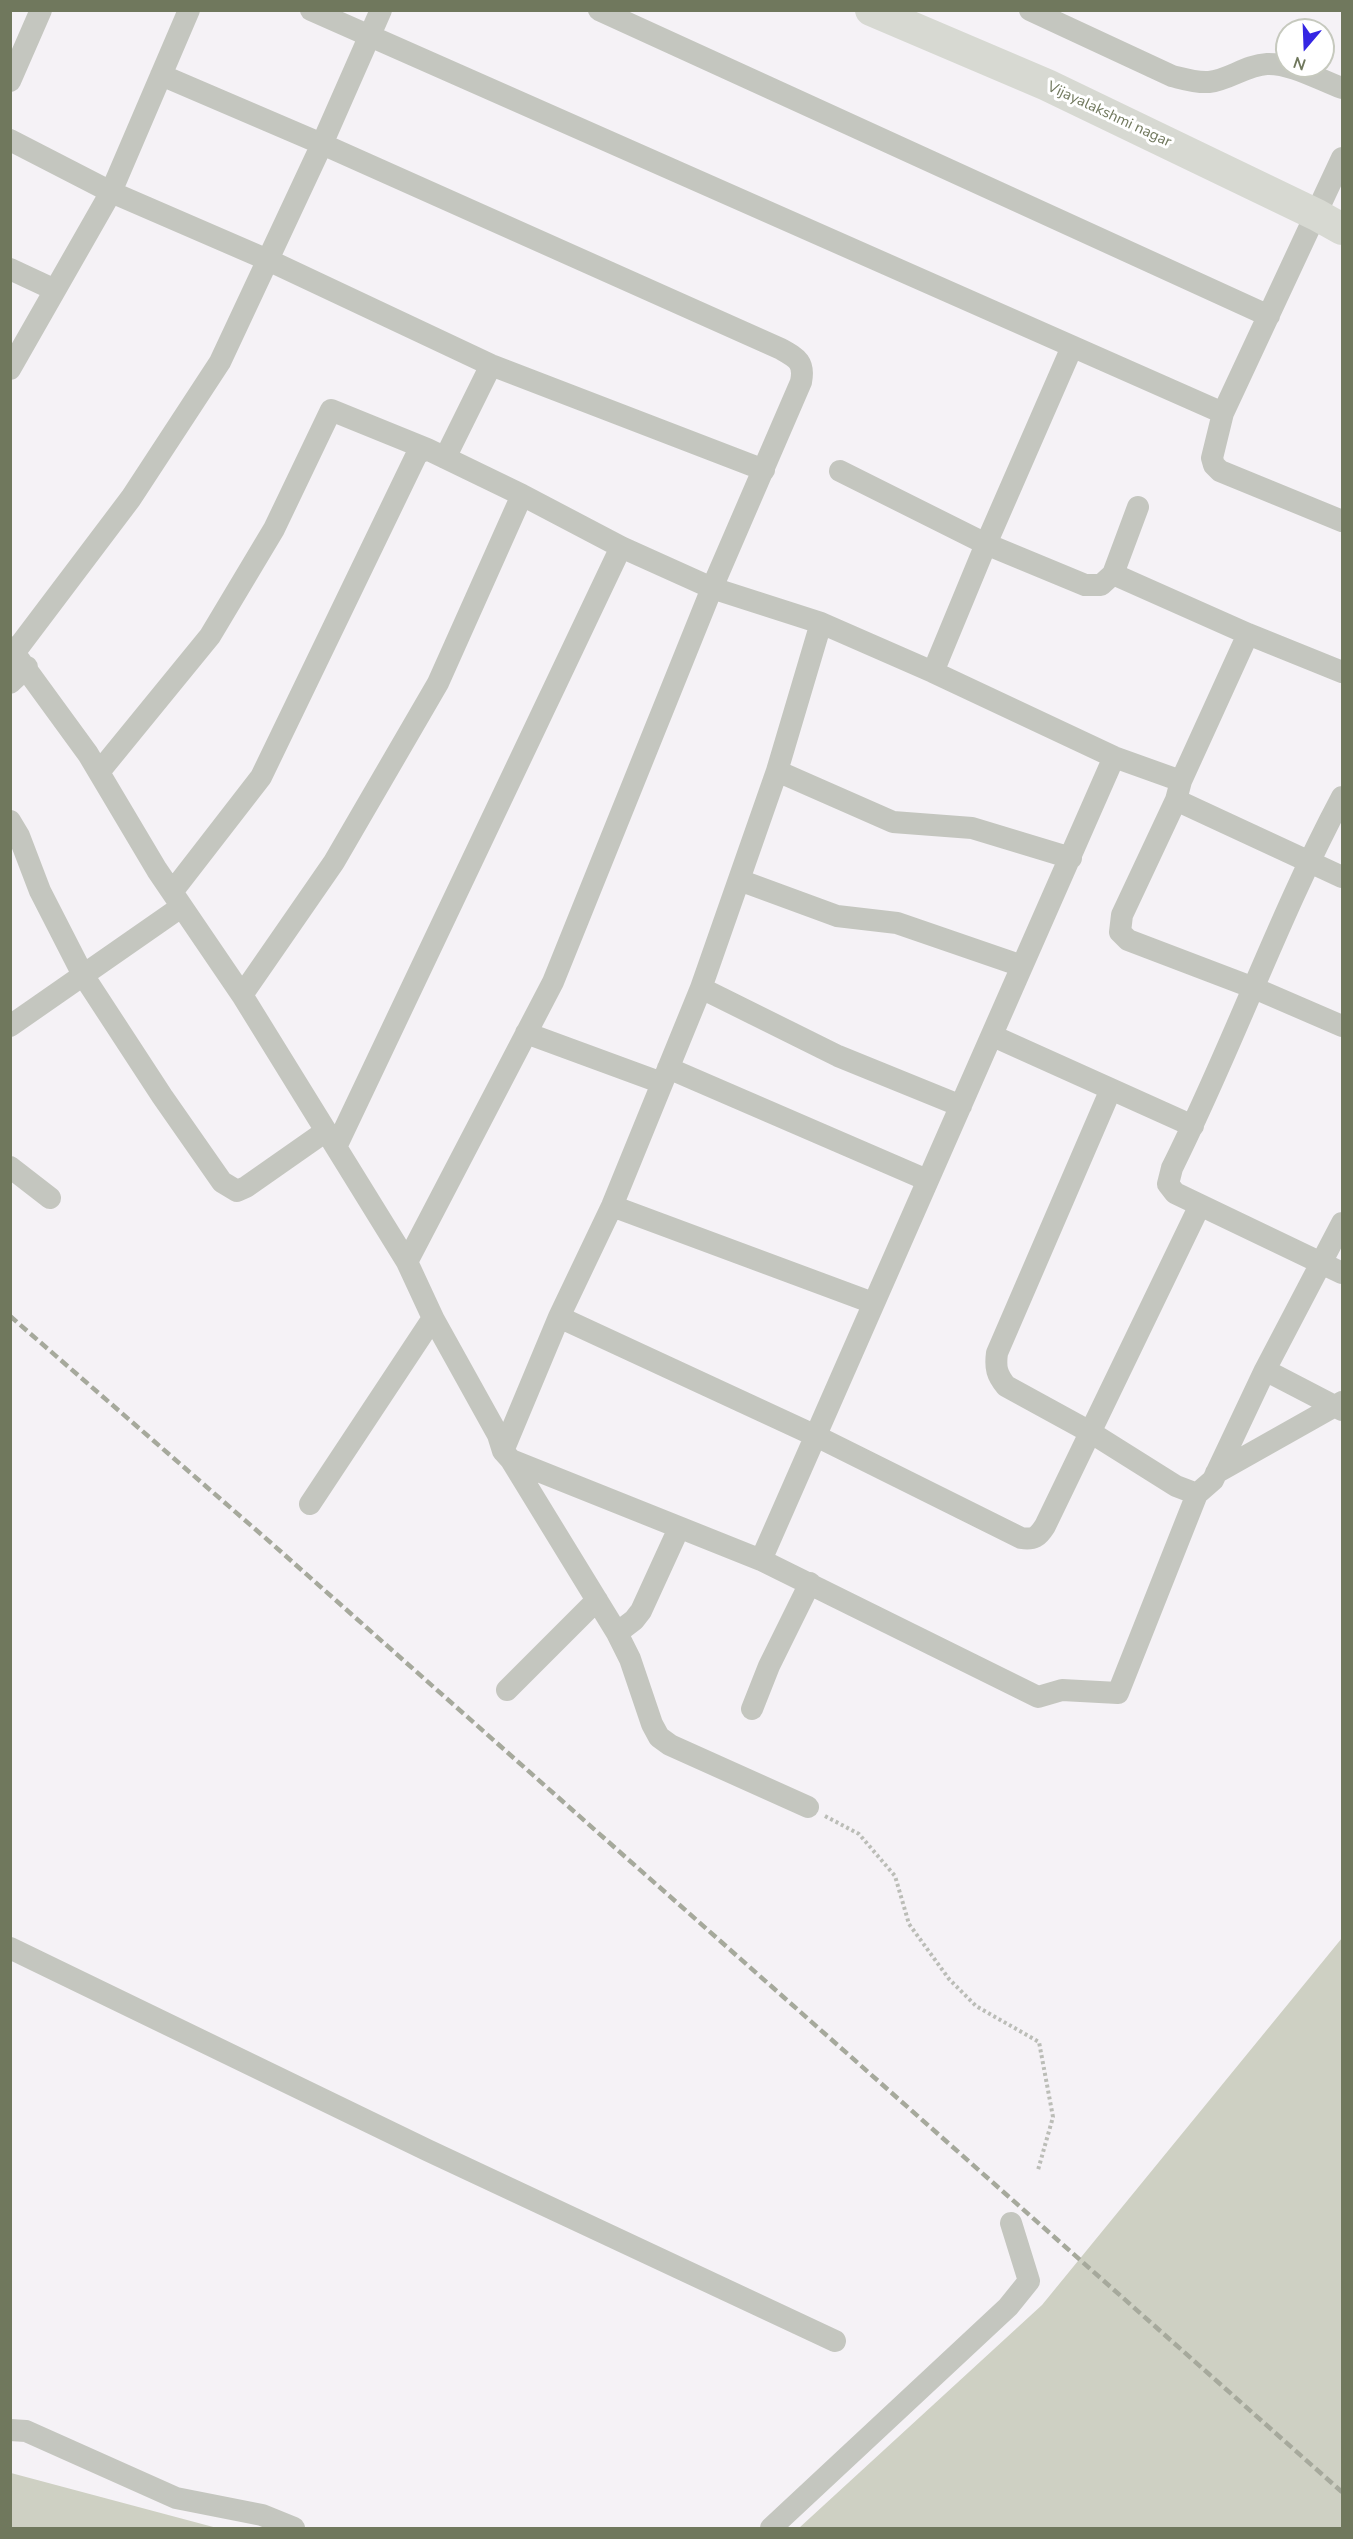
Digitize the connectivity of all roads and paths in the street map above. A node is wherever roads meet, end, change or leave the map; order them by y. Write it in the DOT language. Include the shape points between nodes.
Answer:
graph roads {
  1 [pos="41,10"];
  2 [pos="189,10"];
  3 [pos="311,10"];
  4 [pos="381,10"];
  5 [pos="599,10"];
  6 [pos="872,10"];
  7 [pos="1030,10"];
  8 [pos="1070,19"];
  9 [pos="369,37"];
  10 [pos="161,75"];
  11 [pos="10,81"];
  12 [pos="1342,88"];
  13 [pos="10,140"];
  14 [pos="322,144"];
  15 [pos="1342,158"];
  16 [pos="111,192"];
  17 [pos="1330,222"];
  18 [pos="268,260"];
  19 [pos="10,269"];
  20 [pos="55,290"];
  21 [pos="1269,316"];
  22 [pos="1072,347"];
  23 [pos="491,365"];
  24 [pos="10,369"];
  25 [pos="1223,413"];
  26 [pos="436,453"];
  27 [pos="764,470"];
  28 [pos="840,471"];
  29 [pos="522,495"];
  30 [pos="1138,507"];
  31 [pos="1342,521"];
  32 [pos="986,544"];
  33 [pos="621,547"];
  34 [pos="1113,574"];
  35 [pos="712,588"];
  36 [pos="821,623"];
  37 [pos="1248,633"];
  38 [pos="17,655"];
  39 [pos="933,672"];
  40 [pos="1342,672"];
  41 [pos="10,683"];
  42 [pos="1114,757"];
  43 [pos="777,771"];
  44 [pos="99,772"];
  45 [pos="1178,791"];
  46 [pos="1342,797"];
  47 [pos="10,821"];
  48 [pos="1071,858"];
  49 [pos="1309,860"];
  50 [pos="1342,878"];
  51 [pos="739,880"];
  52 [pos="176,900"];
  53 [pos="1022,966"];
  54 [pos="83,975"];
  55 [pos="701,988"];
  56 [pos="1254,988"];
  57 [pos="242,995"];
  58 [pos="10,1026"];
  59 [pos="1342,1026"];
  60 [pos="526,1033"];
  61 [pos="993,1036"];
  62 [pos="665,1076"];
  63 [pos="1111,1089"];
  64 [pos="961,1106"];
  65 [pos="1193,1126"];
  66 [pos="331,1139"];
  67 [pos="10,1167"];
  68 [pos="927,1180"];
  69 [pos="50,1198"];
  70 [pos="1200,1204"];
  71 [pos="612,1206"];
  72 [pos="1342,1223"];
  73 [pos="407,1262"];
  74 [pos="1321,1263"];
  75 [pos="1342,1273"];
  76 [pos="873,1303"];
  77 [pos="559,1317"];
  78 [pos="433,1318"];
  79 [pos="1265,1370"];
  80 [pos="1341,1407"];
  81 [pos="1090,1432"];
  82 [pos="816,1436"];
  83 [pos="507,1456"];
  84 [pos="1216,1473"];
  85 [pos="1197,1494"];
  86 [pos="310,1504"];
  87 [pos="679,1528"];
  88 [pos="761,1560"];
  89 [pos="810,1583"];
  90 [pos="597,1600"];
  91 [pos="617,1633"];
  92 [pos="507,1690"];
  93 [pos="752,1709"];
  94 [pos="808,1807"];
  95 [pos="10,1948"];
  96 [pos="1038,2170"];
  97 [pos="1011,2223"];
  98 [pos="835,2341"];
  99 [pos="10,2430"];
  100 [pos="294,2529"];
  101 [pos="771,2529"];
  1 -- 11 [label="street"];
  2 -- 10 [label="street"];
  3 -- 9 [label="street"];
  4 -- 9 [label="street"];
  5 -- 21 [label="street"];
  6 -- 17 [label="street, Vijayalakshmi nagar" via="1047,86"];
  7 -- 8 [label="street"];
  8 -- 12 [label="street" via="1172,76 1211,82 1269,64"];
  9 -- 14 [label="street"];
  9 -- 22 [label="street"];
  10 -- 14 [label="street"];
  10 -- 16 [label="street"];
  13 -- 16 [label="street"];
  14 -- 18 [label="street"];
  14 -- 27 [label="street" via="793,356 803,371 801,382"];
  15 -- 17 [label="street"];
  16 -- 18 [label="street"];
  16 -- 20 [label="street"];
  17 -- 21 [label="street"];
  18 -- 23 [label="street"];
  18 -- 38 [label="street" via="220,362 132,498"];
  19 -- 20 [label="street"];
  20 -- 24 [label="street"];
  21 -- 25 [label="street"];
  22 -- 25 [label="street"];
  22 -- 32 [label="street"];
  23 -- 26 [label="street"];
  23 -- 27 [label="street"];
  25 -- 31 [label="street" via="1213,451 1214,465 1220,471"];
  26 -- 29 [label="street"];
  26 -- 44 [label="street" via="331,410 274,529 210,636"];
  26 -- 52 [label="street" via="417,454 261,777"];
  27 -- 35 [label="street"];
  28 -- 32 [label="street"];
  29 -- 33 [label="street"];
  29 -- 57 [label="street" via="438,683 334,862"];
  30 -- 34 [label="street"];
  32 -- 34 [label="street" via="1085,585 1101,585"];
  32 -- 39 [label="street"];
  33 -- 35 [label="street"];
  33 -- 66 [label="street"];
  34 -- 37 [label="street"];
  35 -- 36 [label="street"];
  35 -- 60 [label="street" via="553,982"];
  36 -- 39 [label="street"];
  36 -- 43 [label="street"];
  37 -- 40 [label="street"];
  37 -- 45 [label="street"];
  38 -- 41 [label="street"];
  38 -- 44 [label="street"];
  39 -- 42 [label="street"];
  42 -- 45 [label="street"];
  42 -- 48 [label="street"];
  43 -- 48 [label="street" via="893,822 972,828"];
  43 -- 51 [label="street"];
  44 -- 52 [label="street"];
  45 -- 49 [label="street"];
  45 -- 56 [label="street" via="1122,915 1119,932 1128,940"];
  46 -- 49 [label="street"];
  47 -- 54 [label="street"];
  48 -- 53 [label="street"];
  49 -- 50 [label="street"];
  49 -- 56 [label="street"];
  51 -- 53 [label="street" via="837,916 897,923"];
  51 -- 55 [label="street"];
  52 -- 54 [label="street"];
  52 -- 57 [label="street"];
  53 -- 61 [label="street"];
  54 -- 58 [label="street"];
  54 -- 66 [label="street" via="169,1106 230,1188 246,1188"];
  55 -- 62 [label="street"];
  55 -- 64 [label="street" via="838,1056"];
  56 -- 59 [label="street"];
  56 -- 65 [label="street"];
  57 -- 66 [label="street"];
  60 -- 62 [label="street"];
  60 -- 73 [label="street"];
  61 -- 63 [label="street"];
  61 -- 64 [label="street"];
  62 -- 68 [label="street"];
  62 -- 71 [label="street"];
  63 -- 65 [label="street"];
  63 -- 81 [label="street" via="996,1353 995,1367 1006,1386"];
  64 -- 68 [label="street"];
  65 -- 70 [label="street" via="1168,1184 1175,1193"];
  66 -- 73 [label="street"];
  67 -- 69 [label="street"];
  68 -- 76 [label="street"];
  70 -- 74 [label="street"];
  70 -- 81 [label="street"];
  71 -- 76 [label="street"];
  71 -- 77 [label="street"];
  72 -- 74 [label="street"];
  73 -- 78 [label="street"];
  74 -- 75 [label="street"];
  74 -- 79 [label="street"];
  76 -- 82 [label="street"];
  77 -- 82 [label="street"];
  77 -- 83 [label="street"];
  78 -- 83 [label="street"];
  78 -- 86 [label="street"];
  79 -- 80 [label="street"];
  79 -- 84 [label="street"];
  80 -- 84 [label="street"];
  81 -- 82 [label="street" via="1045,1526 1031,1539 1021,1538"];
  81 -- 85 [label="street" via="1176,1486"];
  82 -- 88 [label="street"];
  83 -- 87 [label="street"];
  83 -- 90 [label="street"];
  84 -- 85 [label="street"];
  85 -- 89 [label="street" via="1118,1693 1062,1689 1038,1697"];
  87 -- 88 [label="street"];
  87 -- 91 [label="street" via="641,1611"];
  88 -- 89 [label="street"];
  89 -- 93 [label="street"];
  90 -- 91 [label="street"];
  90 -- 92 [label="street"];
  91 -- 94 [label="street" via="659,1737"];
  94 -- 96 [label="path" via="859,1834 895,1876 909,1924 949,1979 976,2006 1039,2042 1053,2117"];
  95 -- 98 [label="street" via="427,2150"];
  97 -- 101 [label="street" via="1029,2281 1008,2307"];
  99 -- 100 [label="street" via="26,2431 176,2498 262,2515"];
}
